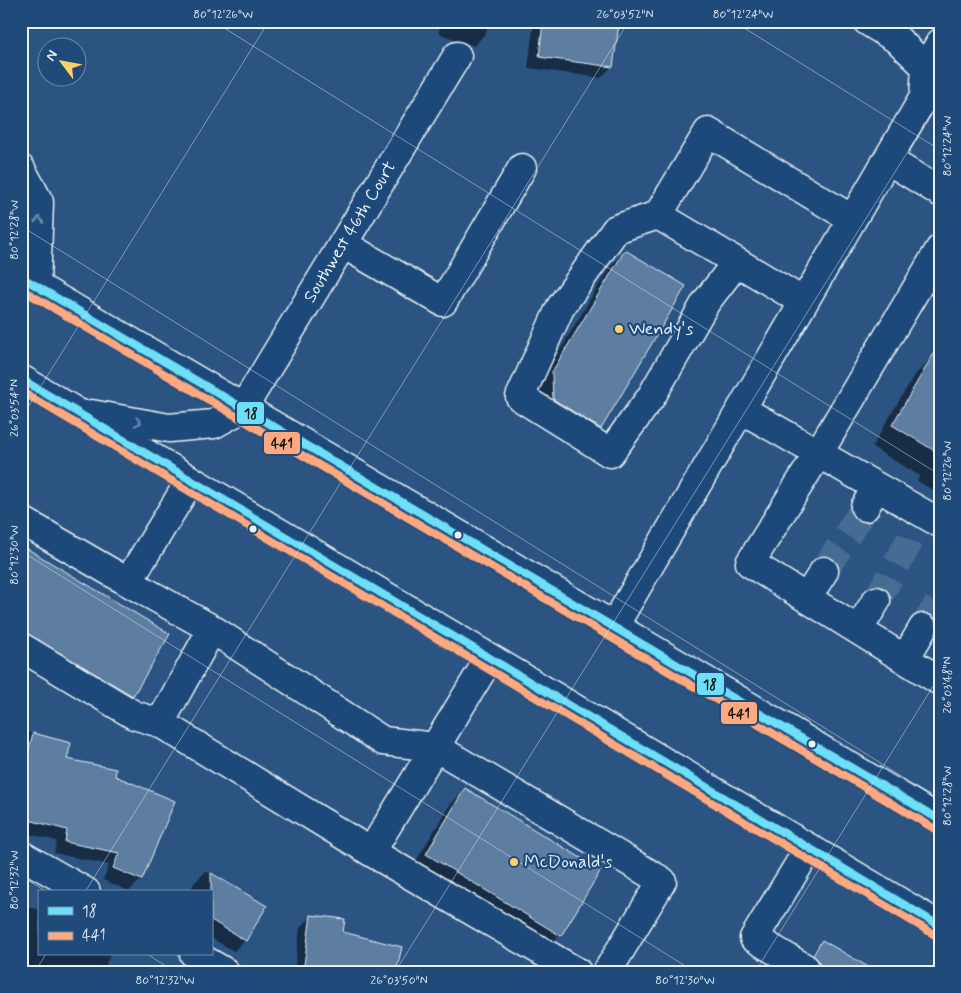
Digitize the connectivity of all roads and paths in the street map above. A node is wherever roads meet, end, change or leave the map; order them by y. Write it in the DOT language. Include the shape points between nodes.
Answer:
graph roads {
  1 [pos="867,21"];
  2 [pos="940,43"];
  3 [pos="457,56"];
  4 [pos="926,66"];
  5 [pos="888,160"];
  6 [pos="522,168"];
  7 [pos="21,169"];
  8 [pos="940,192"];
  9 [pos="658,215"];
  10 [pos="852,219"];
  11 [pos="343,244"];
  12 [pos="937,259"];
  13 [pos="736,262"];
  14 [pos="29,281"];
  15 [pos="804,302"];
  16 [pos="21,379"];
  17 [pos="243,408"];
  18 [pos="741,409"];
  19 [pos="72,410"];
  20 [pos="818,454"];
  21 [pos="190,481"];
  22 [pos="21,520"];
  23 [pos="926,524"];
  24 [pos="824,571"];
  25 [pos="128,582"];
  26 [pos="807,598"];
  27 [pos="876,601"];
  28 [pos="614,626"];
  29 [pos="923,628"];
  30 [pos="212,629"];
  31 [pos="858,630"];
  32 [pos="21,647"];
  33 [pos="489,659"];
  34 [pos="905,659"];
  35 [pos="940,681"];
  36 [pos="160,723"];
  37 [pos="435,747"];
  38 [pos="940,820"];
  39 [pos="809,848"];
  40 [pos="371,852"];
  41 [pos="21,855"];
  42 [pos="82,890"];
  43 [pos="940,926"];
  44 [pos="197,956"];
  45 [pos="805,968"];
  46 [pos="225,972"];
  47 [pos="577,972"];
  48 [pos="608,972"];
  1 -- 4 [label="main road" via="898,40"];
  2 -- 4 [label="main road"];
  3 -- 11 [label="main road, Southwest 46th Court"];
  4 -- 5 [label="main road" via="924,97"];
  5 -- 8 [label="main road"];
  5 -- 10 [label="main road"];
  6 -- 11 [label="main road" via="443,302"];
  14 -- 7 [label="main road, one-way" via="39,202"];
  9 -- 10 [label="main road" via="708,132"];
  9 -- 13 [label="main road"];
  9 -- 13 [label="main road" via="616,229 560,308 520,397 610,453 651,397 706,302"];
  10 -- 15 [label="main road"];
  11 -- 17 [label="main road, Southwest 46th Court"];
  12 -- 20 [label="main road"];
  13 -- 15 [label="main road"];
  14 -- 17 [label="main road"];
  15 -- 18 [label="main road"];
  16 -- 19 [label="main road"];
  19 -- 17 [label="main road, one-way" via="169,428 214,424"];
  17 -- 28 [label="main road"];
  18 -- 20 [label="main road"];
  18 -- 28 [label="main road"];
  19 -- 21 [label="main road"];
  20 -- 23 [label="main road" via="871,497"];
  20 -- 26 [label="main road" via="750,563"];
  21 -- 25 [label="main road"];
  21 -- 33 [label="main road"];
  22 -- 25 [label="main road"];
  24 -- 26 [label="main road"];
  25 -- 30 [label="main road"];
  26 -- 31 [label="main road"];
  27 -- 31 [label="main road"];
  28 -- 38 [label="main road"];
  29 -- 34 [label="main road"];
  30 -- 36 [label="main road"];
  30 -- 37 [label="main road" via="383,741"];
  31 -- 34 [label="main road"];
  32 -- 36 [label="main road" via="134,715"];
  33 -- 37 [label="main road"];
  33 -- 39 [label="main road"];
  34 -- 35 [label="main road"];
  36 -- 40 [label="main road"];
  37 -- 40 [label="main road"];
  37 -- 48 [label="main road" via="662,880"];
  39 -- 43 [label="main road"];
  39 -- 45 [label="main road" via="754,938"];
  40 -- 47 [label="main road"];
  41 -- 42 [label="main road"];
  44 -- 46 [label="main road"];
}
